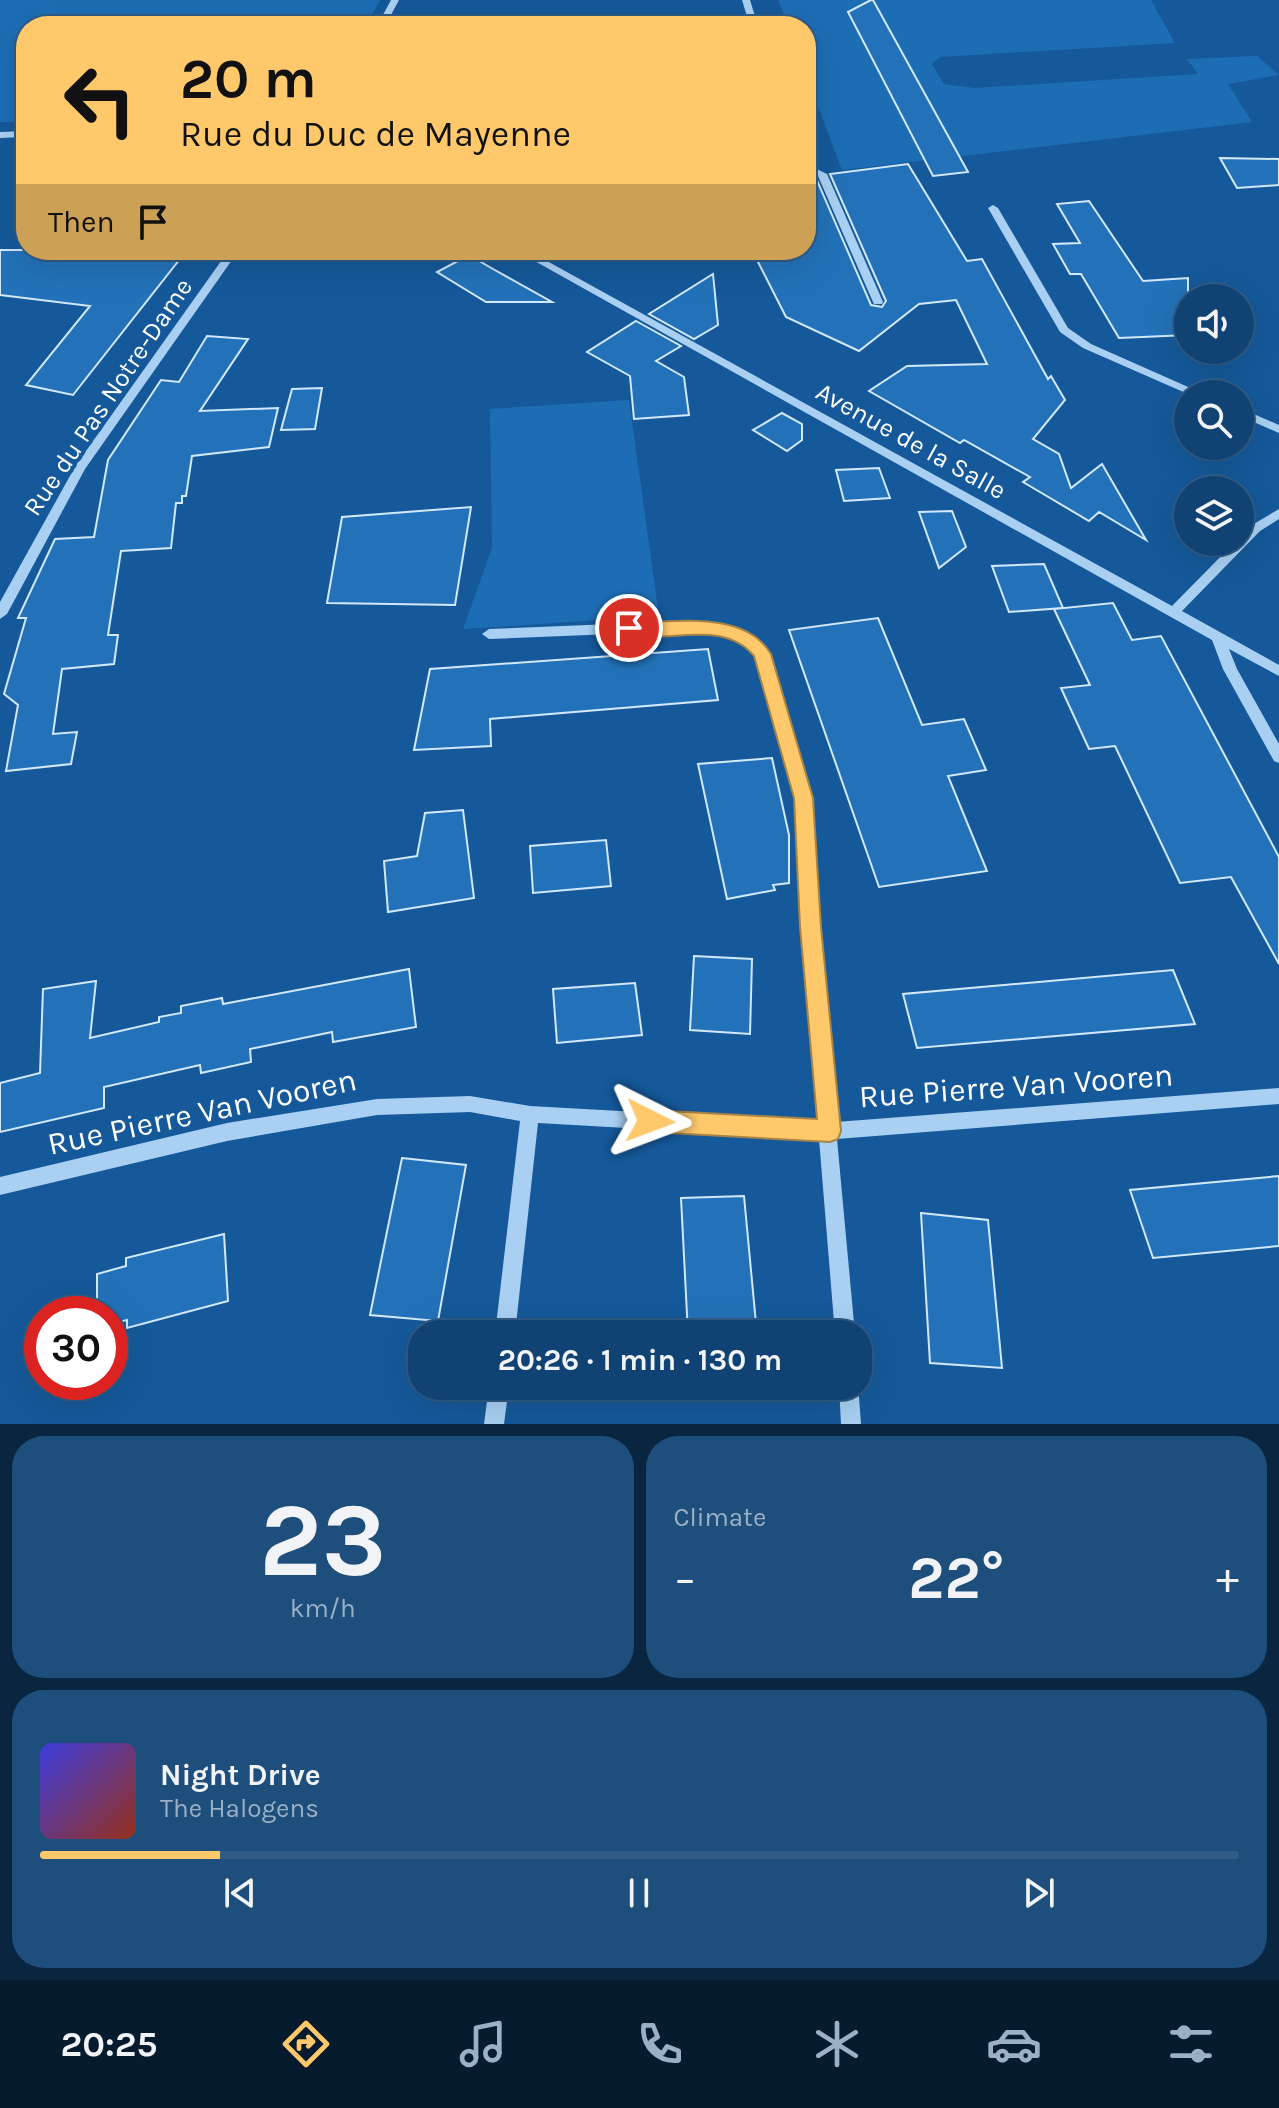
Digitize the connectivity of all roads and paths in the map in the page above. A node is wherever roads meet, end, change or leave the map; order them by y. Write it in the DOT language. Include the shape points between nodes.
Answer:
graph roads {
  1 [pos="816,171"];
  2 [pos="993,208"];
  3 [pos="227,260"];
  4 [pos="538,260"];
  5 [pos="878,302"];
  6 [pos="1174,384"];
  7 [pos="1254,418"];
  8 [pos="1279,429"];
  9 [pos="1279,513"];
  10 [pos="1174,612"];
  11 [pos="0,614"];
  12 [pos="489,634"];
  13 [pos="1217,636"];
  14 [pos="1279,671"];
  15 [pos="1279,757"];
  16 [pos="1279,1096"];
  17 [pos="530,1114"];
  18 [pos="830,1131"];
  19 [pos="0,1186"];
  20 [pos="507,1320"];
  21 [pos="844,1320"];
  22 [pos="497,1400"];
  23 [pos="850,1400"];
  24 [pos="494,1424"];
  25 [pos="851,1424"];
  1 -- 5 [label="street" via="822,174"];
  2 -- 6 [label="street" via="1064,330 1087,346"];
  3 -- 11 [label="street, Rue du Pas Notre-Dame" via="80,468"];
  4 -- 10 [label="street, Avenue de la Salle"];
  7 -- 8 [label="street"];
  9 -- 10 [label="street" via="1256,528"];
  10 -- 13 [label="street, Avenue de la Salle"];
  12 -- 18 [label="street" via="685,626 724,629 750,640 762,654 803,798"];
  13 -- 14 [label="street, Avenue de la Salle"];
  13 -- 15 [label="street"];
  16 -- 18 [label="street, Rue Pierre Van Vooren"];
  17 -- 18 [label="street, Rue Pierre Van Vooren"];
  17 -- 19 [label="street, Rue Pierre Van Vooren" via="470,1104 377,1107 227,1132"];
  17 -- 20 [label="street"];
  18 -- 21 [label="street"];
  22 -- 24 [label="street"];
  23 -- 25 [label="street"];
}
